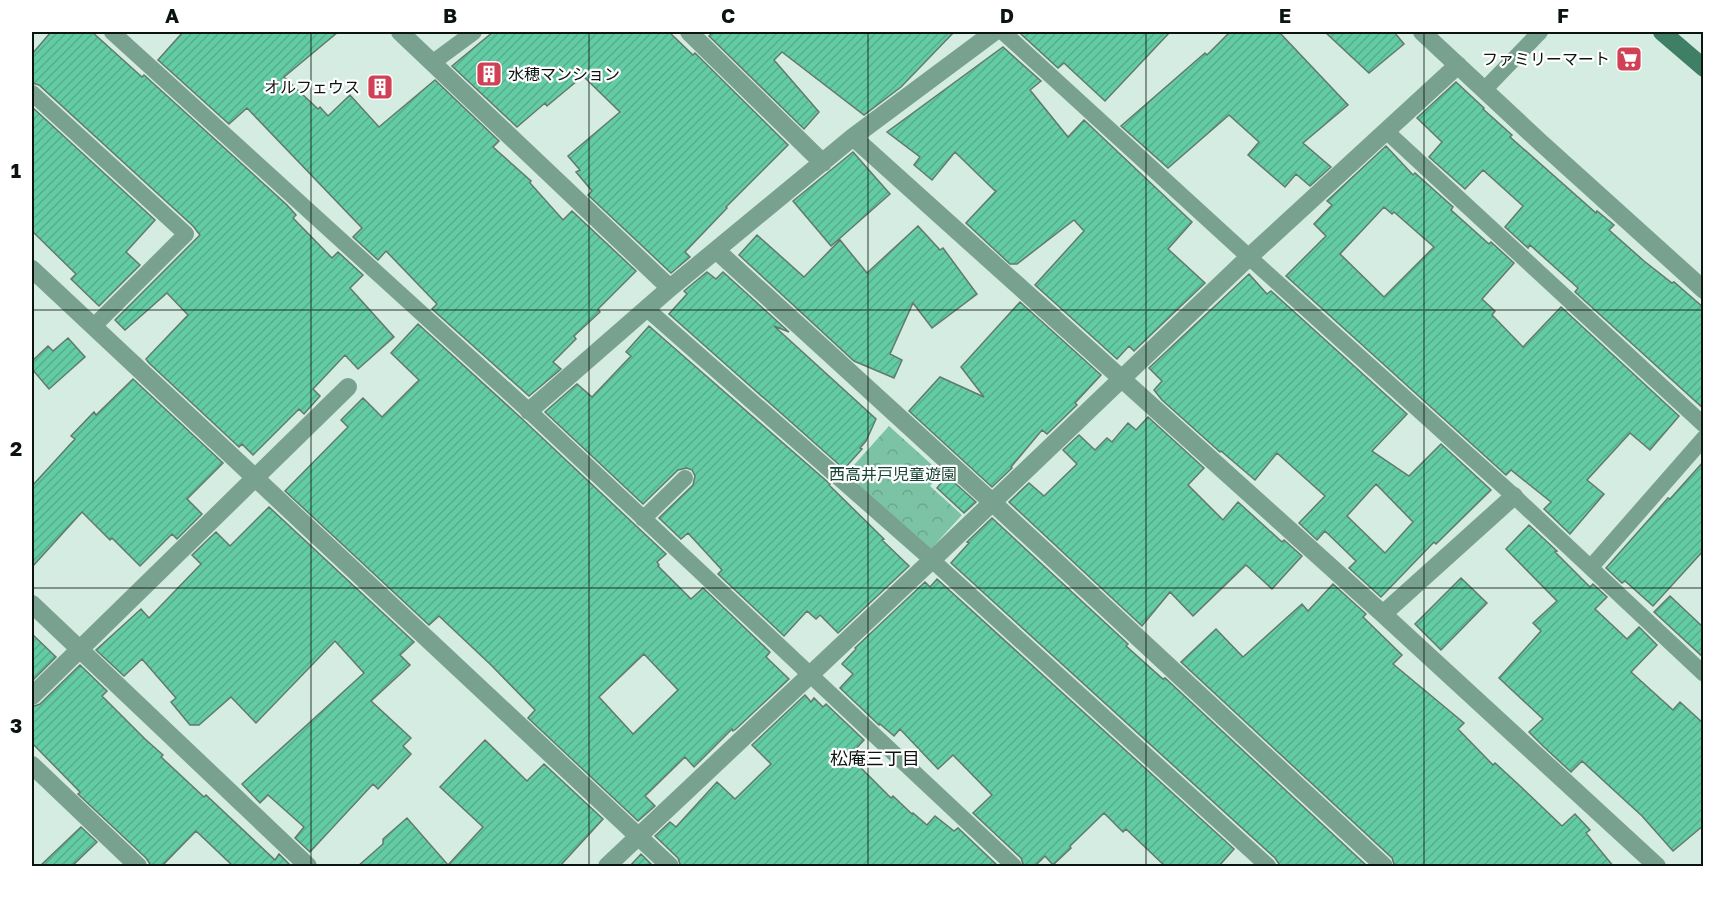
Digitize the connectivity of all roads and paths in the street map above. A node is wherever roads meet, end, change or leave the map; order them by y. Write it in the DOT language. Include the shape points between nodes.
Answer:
graph roads {
  1 [pos="112,32"];
  2 [pos="400,32"];
  3 [pos="474,32"];
  4 [pos="689,32"];
  5 [pos="993,32"];
  6 [pos="1002,32"];
  7 [pos="1422,32"];
  8 [pos="1540,32"];
  9 [pos="1662,32"];
  10 [pos="432,63"];
  11 [pos="1458,65"];
  12 [pos="1704,68"];
  13 [pos="1485,89"];
  14 [pos="32,93"];
  15 [pos="1386,131"];
  16 [pos="853,137"];
  17 [pos="823,163"];
  18 [pos="716,250"];
  19 [pos="1249,257"];
  20 [pos="32,269"];
  21 [pos="670,288"];
  22 [pos="1703,288"];
  23 [pos="647,309"];
  24 [pos="93,327"];
  25 [pos="1122,378"];
  26 [pos="348,387"];
  27 [pos="529,411"];
  28 [pos="1704,425"];
  29 [pos="1704,438"];
  30 [pos="255,478"];
  31 [pos="685,478"];
  32 [pos="1514,496"];
  33 [pos="992,502"];
  34 [pos="643,519"];
  35 [pos="932,560"];
  36 [pos="1591,567"];
  37 [pos="32,604"];
  38 [pos="1383,614"];
  39 [pos="79,650"];
  40 [pos="810,674"];
  41 [pos="1704,674"];
  42 [pos="32,696"];
  43 [pos="32,765"];
  44 [pos="638,837"];
  45 [pos="138,867"];
  46 [pos="308,867"];
  47 [pos="607,867"];
  48 [pos="670,867"];
  49 [pos="1014,867"];
  50 [pos="1268,867"];
  51 [pos="1384,867"];
  52 [pos="1657,867"];
  1 -- 27 [label="lane"];
  2 -- 10 [label="street"];
  3 -- 10 [label="lane"];
  4 -- 17 [label="street"];
  5 -- 16 [label="street"];
  6 -- 19 [label="lane"];
  7 -- 11 [label="street"];
  8 -- 13 [label="lane"];
  9 -- 12 [label="street"];
  10 -- 21 [label="street"];
  11 -- 13 [label="street"];
  11 -- 15 [label="street"];
  13 -- 22 [label="street"];
  14 -- 24 [label="lane" via="186,234"];
  15 -- 19 [label="street"];
  15 -- 28 [label="lane"];
  16 -- 17 [label="street"];
  16 -- 25 [label="street"];
  17 -- 18 [label="street"];
  18 -- 21 [label="street"];
  18 -- 33 [label="street"];
  19 -- 25 [label="street"];
  19 -- 32 [label="lane"];
  20 -- 24 [label="street"];
  21 -- 23 [label="street"];
  23 -- 27 [label="street"];
  23 -- 35 [label="lane"];
  24 -- 30 [label="street"];
  25 -- 33 [label="street"];
  25 -- 38 [label="street"];
  26 -- 30 [label="street"];
  27 -- 34 [label="lane"];
  29 -- 36 [label="lane"];
  30 -- 39 [label="street"];
  30 -- 44 [label="street"];
  31 -- 34 [label="lane"];
  32 -- 36 [label="lane"];
  32 -- 38 [label="street"];
  33 -- 35 [label="street"];
  33 -- 51 [label="street"];
  34 -- 40 [label="lane"];
  35 -- 40 [label="street"];
  35 -- 50 [label="lane"];
  36 -- 41 [label="lane"];
  37 -- 39 [label="street"];
  38 -- 52 [label="street"];
  39 -- 42 [label="street"];
  39 -- 46 [label="street"];
  40 -- 44 [label="street"];
  40 -- 49 [label="lane"];
  43 -- 45 [label="street"];
  44 -- 47 [label="street"];
  44 -- 48 [label="street"];
}
